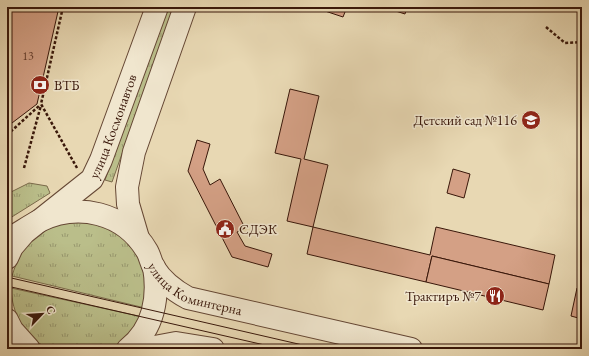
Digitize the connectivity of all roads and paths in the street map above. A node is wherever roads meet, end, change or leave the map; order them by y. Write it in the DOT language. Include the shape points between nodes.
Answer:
graph roads {
  1 [pos="63,7"];
  2 [pos="157,7"];
  3 [pos="184,7"];
  4 [pos="546,27"];
  5 [pos="582,42"];
  6 [pos="41,104"];
  7 [pos="7,135"];
  8 [pos="24,168"];
  9 [pos="77,168"];
  10 [pos="38,222"];
  11 [pos="138,238"];
  12 [pos="7,240"];
  13 [pos="7,258"];
  14 [pos="154,268"];
  15 [pos="7,320"];
  16 [pos="23,346"];
  17 [pos="128,349"];
  18 [pos="144,349"];
  19 [pos="213,349"];
  20 [pos="411,349"];
  1 -- 6 [label="path"];
  2 -- 10 [label="street, улица Космонавтов" via="92,179"];
  3 -- 11 [label="street, улица Космонавтов" via="134,152 127,187 128,204"];
  4 -- 5 [label="path" via="565,43"];
  6 -- 7 [label="path"];
  6 -- 8 [label="path"];
  6 -- 9 [label="path"];
  10 -- 11 [label="street, улица Коминтерна" via="66,211 83,210 114,219"];
  10 -- 12 [label="street, улица Коминтерна"];
  10 -- 13 [label="street, улица Космонавтов" via="24,233 12,247"];
  11 -- 14 [label="street, улица Коминтерна" via="148,252"];
  14 -- 17 [label="street" via="157,284 154,311 143,333"];
  14 -- 20 [label="street, улица Коминтерна" via="164,281 188,298"];
  15 -- 16 [label="street"];
  18 -- 19 [label="street" via="176,343"];
}
